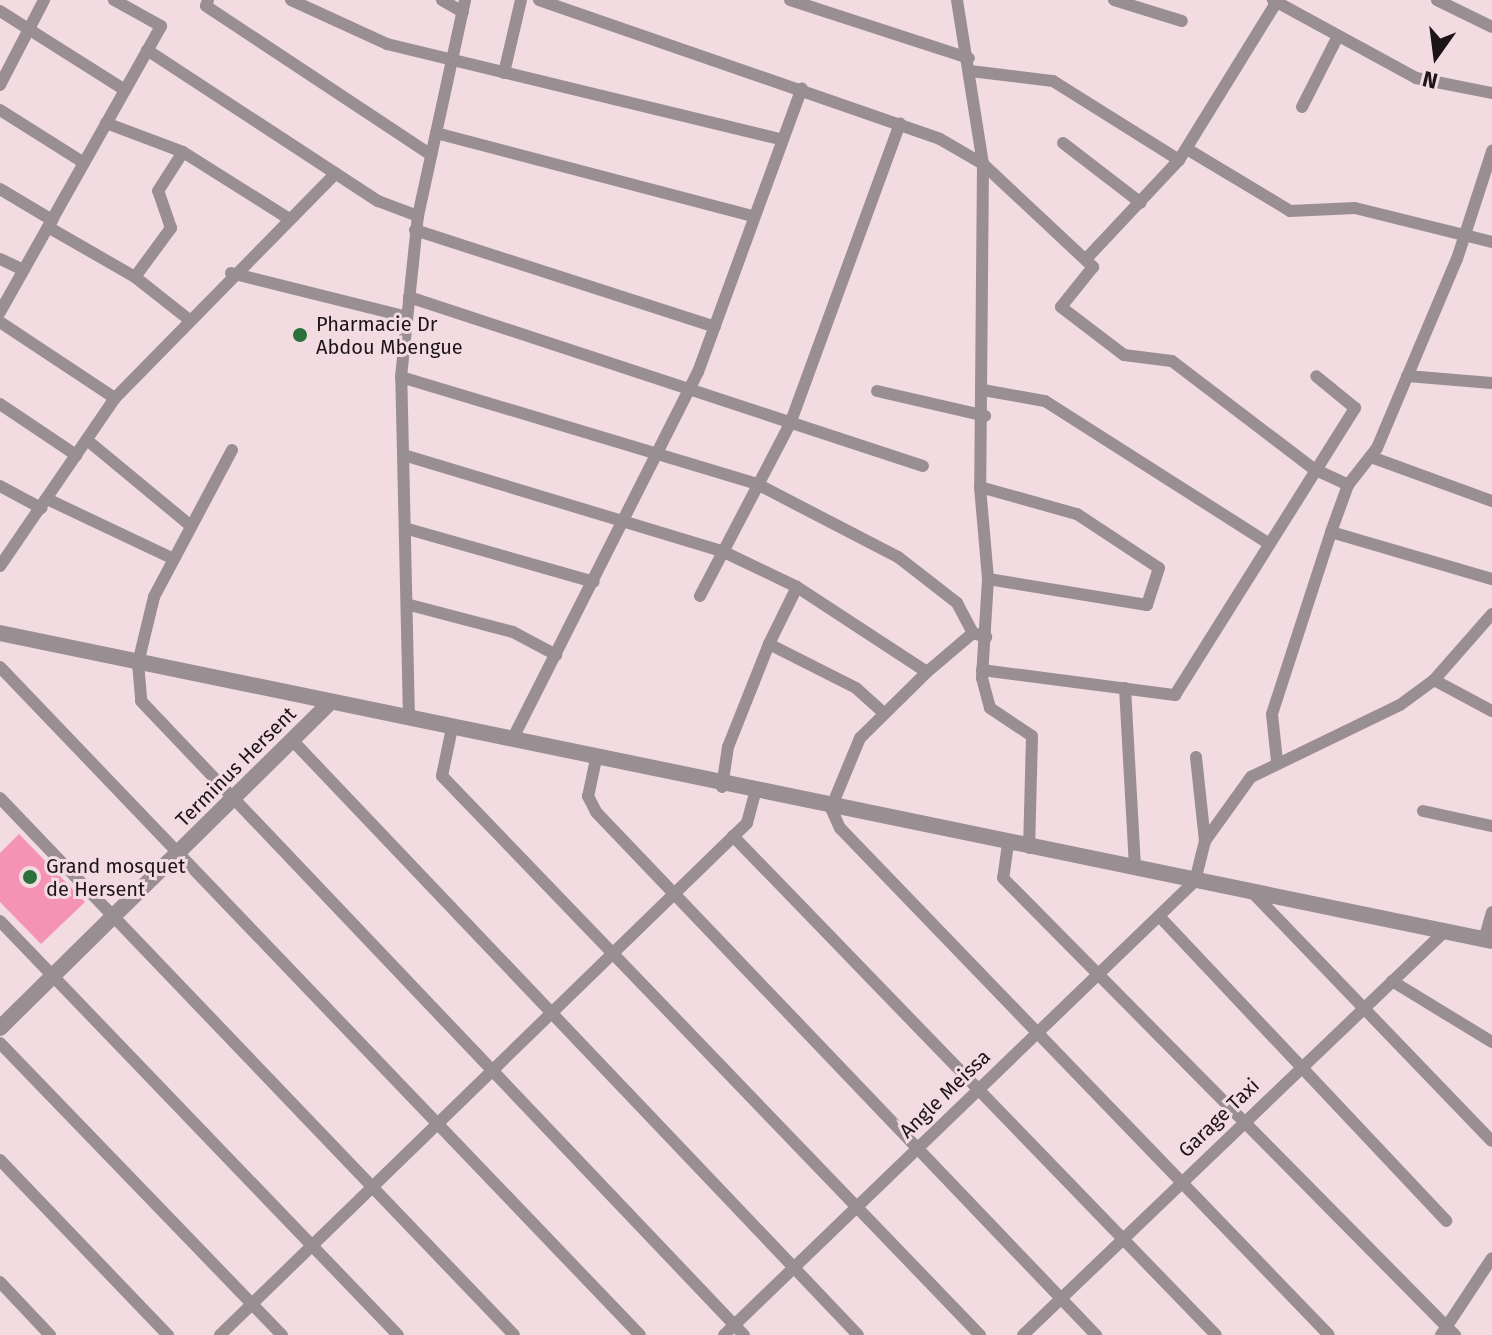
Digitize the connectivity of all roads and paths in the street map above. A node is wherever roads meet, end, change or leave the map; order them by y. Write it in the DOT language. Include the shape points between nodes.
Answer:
graph roads {
  1 [pos="44,0"];
  2 [pos="114,0"];
  3 [pos="208,0"];
  4 [pos="291,0"];
  5 [pos="442,0"];
  6 [pos="521,0"];
  7 [pos="539,0"];
  8 [pos="790,0"];
  9 [pos="957,0"];
  10 [pos="1114,0"];
  11 [pos="1437,0"];
  12 [pos="1275,1"];
  13 [pos="1144,4"];
  14 [pos="464,6"];
  15 [pos="0,11"];
  16 [pos="1182,21"];
  17 [pos="1492,27"];
  18 [pos="25,32"];
  19 [pos="1336,40"];
  20 [pos="147,50"];
  21 [pos="452,62"];
  22 [pos="969,64"];
  23 [pos="504,73"];
  24 [pos="0,85"];
  25 [pos="802,88"];
  26 [pos="125,90"];
  27 [pos="1492,93"];
  28 [pos="1302,107"];
  29 [pos="0,110"];
  30 [pos="106,123"];
  31 [pos="900,124"];
  32 [pos="436,133"];
  33 [pos="781,139"];
  34 [pos="1063,143"];
  35 [pos="1492,151"];
  36 [pos="183,152"];
  37 [pos="1183,154"];
  38 [pos="431,155"];
  39 [pos="84,163"];
  40 [pos="983,164"];
  41 [pos="336,173"];
  42 [pos="0,189"];
  43 [pos="1141,203"];
  44 [pos="418,216"];
  45 [pos="752,216"];
  46 [pos="288,218"];
  47 [pos="50,223"];
  48 [pos="415,230"];
  49 [pos="1464,238"];
  50 [pos="1492,242"];
  51 [pos="0,259"];
  52 [pos="1086,259"];
  53 [pos="24,270"];
  54 [pos="231,273"];
  55 [pos="135,277"];
  56 [pos="409,297"];
  57 [pos="0,312"];
  58 [pos="407,317"];
  59 [pos="187,318"];
  60 [pos="0,322"];
  61 [pos="715,327"];
  62 [pos="1316,376"];
  63 [pos="1407,376"];
  64 [pos="401,377"];
  65 [pos="1492,383"];
  66 [pos="983,390"];
  67 [pos="689,391"];
  68 [pos="877,391"];
  69 [pos="115,398"];
  70 [pos="0,404"];
  71 [pos="985,416"];
  72 [pos="790,424"];
  73 [pos="87,440"];
  74 [pos="232,450"];
  75 [pos="76,455"];
  76 [pos="407,456"];
  77 [pos="654,457"];
  78 [pos="1371,457"];
  79 [pos="923,466"];
  80 [pos="1314,469"];
  81 [pos="757,484"];
  82 [pos="1348,485"];
  83 [pos="0,486"];
  84 [pos="980,487"];
  85 [pos="1492,501"];
  86 [pos="44,503"];
  87 [pos="625,522"];
  88 [pos="191,526"];
  89 [pos="408,529"];
  90 [pos="1331,532"];
  91 [pos="1268,543"];
  92 [pos="724,552"];
  93 [pos="174,559"];
  94 [pos="0,566"];
  95 [pos="988,579"];
  96 [pos="1492,579"];
  97 [pos="594,582"];
  98 [pos="797,587"];
  99 [pos="700,596"];
  100 [pos="410,605"];
  101 [pos="1491,616"];
  102 [pos="0,633"];
  103 [pos="980,635"];
  104 [pos="769,644"];
  105 [pos="556,655"];
  106 [pos="138,663"];
  107 [pos="0,667"];
  108 [pos="982,670"];
  109 [pos="927,672"];
  110 [pos="1434,680"];
  111 [pos="1125,688"];
  112 [pos="329,703"];
  113 [pos="1492,711"];
  114 [pos="883,712"];
  115 [pos="409,718"];
  116 [pos="452,728"];
  117 [pos="292,740"];
  118 [pos="512,740"];
  119 [pos="1196,757"];
  120 [pos="596,759"];
  121 [pos="1277,761"];
  122 [pos="722,787"];
  123 [pos="755,793"];
  124 [pos="0,798"];
  125 [pos="230,801"];
  126 [pos="831,808"];
  127 [pos="1423,811"];
  128 [pos="1492,826"];
  129 [pos="733,836"];
  130 [pos="1205,841"];
  131 [pos="1008,844"];
  132 [pos="1029,848"];
  133 [pos="178,853"];
  134 [pos="1135,869"];
  135 [pos="1195,881"];
  136 [pos="675,893"];
  137 [pos="1253,893"];
  138 [pos="1492,912"];
  139 [pos="113,916"];
  140 [pos="1159,916"];
  141 [pos="0,921"];
  142 [pos="1444,932"];
  143 [pos="1488,940"];
  144 [pos="613,953"];
  145 [pos="1098,974"];
  146 [pos="52,976"];
  147 [pos="1392,981"];
  148 [pos="1366,1004"];
  149 [pos="551,1013"];
  150 [pos="0,1028"];
  151 [pos="1037,1034"];
  152 [pos="1492,1042"];
  153 [pos="0,1043"];
  154 [pos="1301,1067"];
  155 [pos="491,1072"];
  156 [pos="978,1090"];
  157 [pos="1243,1121"];
  158 [pos="438,1124"];
  159 [pos="1492,1141"];
  160 [pos="917,1149"];
  161 [pos="0,1160"];
  162 [pos="1179,1183"];
  163 [pos="372,1187"];
  164 [pos="857,1207"];
  165 [pos="1446,1221"];
  166 [pos="1122,1239"];
  167 [pos="311,1246"];
  168 [pos="1492,1258"];
  169 [pos="794,1268"];
  170 [pos="0,1282"];
  171 [pos="1061,1298"];
  172 [pos="252,1304"];
  173 [pos="734,1325"];
  174 [pos="1447,1332"];
  175 [pos="50,1335"];
  176 [pos="168,1335"];
  177 [pos="220,1335"];
  178 [pos="282,1335"];
  179 [pos="398,1335"];
  180 [pos="514,1335"];
  181 [pos="640,1335"];
  182 [pos="724,1335"];
  183 [pos="744,1335"];
  184 [pos="858,1335"];
  185 [pos="980,1335"];
  186 [pos="1023,1335"];
  187 [pos="1096,1335"];
  188 [pos="1216,1335"];
  189 [pos="1329,1335"];
  1 -- 18 [label="street"];
  2 -- 20 [label="street" via="161,26"];
  3 -- 38 [label="street" via="206,6"];
  4 -- 21 [label="street" via="387,44"];
  5 -- 14 [label="street"];
  6 -- 23 [label="street"];
  7 -- 25 [label="street"];
  8 -- 22 [label="street"];
  9 -- 22 [label="street"];
  10 -- 13 [label="street"];
  11 -- 17 [label="street"];
  12 -- 19 [label="street"];
  12 -- 37 [label="street"];
  13 -- 16 [label="street"];
  14 -- 21 [label="street"];
  15 -- 18 [label="street"];
  18 -- 24 [label="street"];
  18 -- 26 [label="street"];
  19 -- 27 [label="street" via="1416,78"];
  19 -- 28 [label="street"];
  20 -- 26 [label="street"];
  20 -- 41 [label="street"];
  21 -- 23 [label="street"];
  21 -- 32 [label="street"];
  22 -- 37 [label="street" via="1053,81"];
  22 -- 40 [label="street"];
  23 -- 33 [label="street"];
  25 -- 31 [label="street"];
  25 -- 33 [label="street"];
  26 -- 30 [label="street"];
  29 -- 39 [label="street"];
  30 -- 36 [label="street"];
  30 -- 39 [label="street"];
  31 -- 40 [label="street"];
  31 -- 72 [label="street"];
  32 -- 38 [label="street"];
  32 -- 45 [label="street"];
  33 -- 45 [label="street"];
  34 -- 43 [label="street"];
  35 -- 49 [label="street"];
  36 -- 46 [label="street"];
  36 -- 55 [label="street" via="158,191 171,228"];
  37 -- 43 [label="street"];
  37 -- 49 [label="street" via="1290,211 1355,208"];
  38 -- 44 [label="street"];
  39 -- 47 [label="street"];
  40 -- 52 [label="street"];
  40 -- 66 [label="street"];
  41 -- 44 [label="street"];
  41 -- 46 [label="street"];
  42 -- 47 [label="street"];
  43 -- 52 [label="street"];
  44 -- 48 [label="street"];
  45 -- 61 [label="street"];
  46 -- 54 [label="street"];
  47 -- 53 [label="street"];
  47 -- 55 [label="street"];
  48 -- 56 [label="street"];
  48 -- 61 [label="street"];
  49 -- 50 [label="street"];
  49 -- 63 [label="street"];
  51 -- 53 [label="street"];
  52 -- 80 [label="street" via="1091,272 1061,307 1124,355 1172,361"];
  53 -- 57 [label="street"];
  54 -- 58 [label="street"];
  54 -- 59 [label="street"];
  55 -- 59 [label="street"];
  56 -- 58 [label="street"];
  56 -- 67 [label="street"];
  58 -- 64 [label="street"];
  59 -- 69 [label="street"];
  60 -- 69 [label="street"];
  61 -- 67 [label="street"];
  62 -- 80 [label="street" via="1355,408"];
  63 -- 65 [label="street"];
  63 -- 78 [label="street"];
  64 -- 76 [label="street"];
  64 -- 77 [label="street"];
  66 -- 71 [label="street"];
  66 -- 91 [label="street" via="1045,401"];
  67 -- 72 [label="street"];
  67 -- 77 [label="street"];
  68 -- 71 [label="street"];
  69 -- 73 [label="street"];
  70 -- 75 [label="street"];
  71 -- 84 [label="street"];
  72 -- 79 [label="street"];
  72 -- 81 [label="street"];
  73 -- 75 [label="street"];
  73 -- 88 [label="street"];
  74 -- 88 [label="street"];
  75 -- 86 [label="street"];
  76 -- 87 [label="street"];
  76 -- 89 [label="street"];
  77 -- 81 [label="street"];
  77 -- 87 [label="street"];
  78 -- 82 [label="street"];
  78 -- 85 [label="street"];
  80 -- 82 [label="street"];
  80 -- 91 [label="street"];
  81 -- 92 [label="street"];
  81 -- 103 [label="street" via="898,557 957,603"];
  82 -- 90 [label="street"];
  83 -- 86 [label="street"];
  84 -- 95 [label="street"];
  84 -- 95 [label="street" via="1077,514 1159,568 1147,605"];
  86 -- 93 [label="street"];
  86 -- 94 [label="street"];
  87 -- 92 [label="street"];
  87 -- 97 [label="street"];
  88 -- 93 [label="street"];
  89 -- 97 [label="street"];
  89 -- 100 [label="street"];
  90 -- 96 [label="street"];
  90 -- 121 [label="street" via="1272,714"];
  91 -- 111 [label="street" via="1175,695"];
  92 -- 98 [label="street"];
  92 -- 99 [label="street"];
  93 -- 106 [label="street" via="143,629"];
  95 -- 103 [label="street"];
  97 -- 105 [label="street"];
  98 -- 104 [label="street"];
  98 -- 109 [label="street"];
  100 -- 105 [label="street" via="513,632"];
  100 -- 115 [label="street"];
  101 -- 110 [label="street"];
  102 -- 106 [label="street"];
  103 -- 108 [label="street"];
  103 -- 109 [label="street"];
  104 -- 114 [label="street" via="856,688"];
  104 -- 122 [label="street" via="728,747"];
  105 -- 118 [label="street"];
  106 -- 112 [label="street"];
  106 -- 125 [label="street" via="141,701"];
  107 -- 133 [label="street"];
  108 -- 111 [label="street"];
  108 -- 132 [label="street" via="990,708 1032,736"];
  109 -- 114 [label="street"];
  110 -- 113 [label="street"];
  110 -- 121 [label="street" via="1400,705"];
  111 -- 134 [label="street"];
  112 -- 115 [label="street"];
  112 -- 117 [label="street, Terminus Hersent"];
  114 -- 126 [label="street" via="855,748"];
  115 -- 116 [label="street"];
  116 -- 118 [label="street"];
  116 -- 144 [label="street" via="442,776"];
  117 -- 125 [label="street, Terminus Hersent"];
  117 -- 149 [label="street"];
  118 -- 120 [label="street"];
  119 -- 130 [label="street"];
  120 -- 122 [label="street"];
  120 -- 136 [label="street" via="588,796 596,812"];
  121 -- 130 [label="street" via="1243,785"];
  122 -- 123 [label="street"];
  123 -- 126 [label="street"];
  123 -- 129 [label="street" via="747,823"];
  124 -- 139 [label="street"];
  125 -- 133 [label="street, Terminus Hersent"];
  125 -- 155 [label="street"];
  126 -- 131 [label="street"];
  126 -- 151 [label="street" via="840,828"];
  127 -- 128 [label="street"];
  129 -- 136 [label="street"];
  129 -- 156 [label="street"];
  130 -- 135 [label="street"];
  131 -- 132 [label="street"];
  131 -- 145 [label="street" via="1003,878"];
  132 -- 134 [label="street"];
  133 -- 139 [label="street, Terminus Hersent"];
  133 -- 158 [label="street"];
  134 -- 135 [label="street"];
  135 -- 137 [label="street"];
  135 -- 140 [label="street, Angle Meissa"];
  136 -- 144 [label="street"];
  136 -- 160 [label="street"];
  137 -- 142 [label="street"];
  137 -- 148 [label="street"];
  138 -- 143 [label="street"];
  139 -- 146 [label="street, Terminus Hersent"];
  139 -- 163 [label="street"];
  140 -- 145 [label="street, Angle Meissa"];
  140 -- 154 [label="street"];
  141 -- 146 [label="street"];
  142 -- 143 [label="street"];
  142 -- 147 [label="street, Garage Taxi"];
  144 -- 149 [label="street"];
  144 -- 164 [label="street"];
  145 -- 151 [label="street, Angle Meissa"];
  145 -- 157 [label="street"];
  146 -- 150 [label="street, Terminus Hersent"];
  146 -- 167 [label="street"];
  147 -- 148 [label="street, Garage Taxi"];
  147 -- 152 [label="street"];
  148 -- 154 [label="street, Garage Taxi"];
  148 -- 159 [label="street"];
  149 -- 155 [label="street"];
  149 -- 169 [label="street"];
  151 -- 156 [label="street, Angle Meissa"];
  151 -- 162 [label="street"];
  153 -- 172 [label="street"];
  154 -- 157 [label="street, Garage Taxi"];
  154 -- 165 [label="street"];
  155 -- 158 [label="street"];
  155 -- 173 [label="street"];
  156 -- 160 [label="street, Angle Meissa"];
  156 -- 166 [label="street"];
  157 -- 162 [label="street, Garage Taxi"];
  157 -- 174 [label="street"];
  158 -- 163 [label="street"];
  158 -- 181 [label="street"];
  160 -- 164 [label="street, Angle Meissa"];
  160 -- 171 [label="street"];
  161 -- 176 [label="street"];
  162 -- 166 [label="street, Garage Taxi"];
  162 -- 189 [label="street"];
  163 -- 167 [label="street"];
  163 -- 180 [label="street"];
  164 -- 169 [label="street, Angle Meissa"];
  164 -- 185 [label="street"];
  166 -- 171 [label="street, Garage Taxi"];
  166 -- 188 [label="street"];
  167 -- 172 [label="street"];
  167 -- 179 [label="street"];
  168 -- 174 [label="street"];
  169 -- 173 [label="street, Angle Meissa"];
  169 -- 184 [label="street"];
  170 -- 175 [label="street"];
  171 -- 186 [label="street, Garage Taxi"];
  171 -- 187 [label="street"];
  172 -- 177 [label="street"];
  172 -- 178 [label="street"];
  173 -- 182 [label="street, Angle Meissa"];
  173 -- 183 [label="street"];
}
